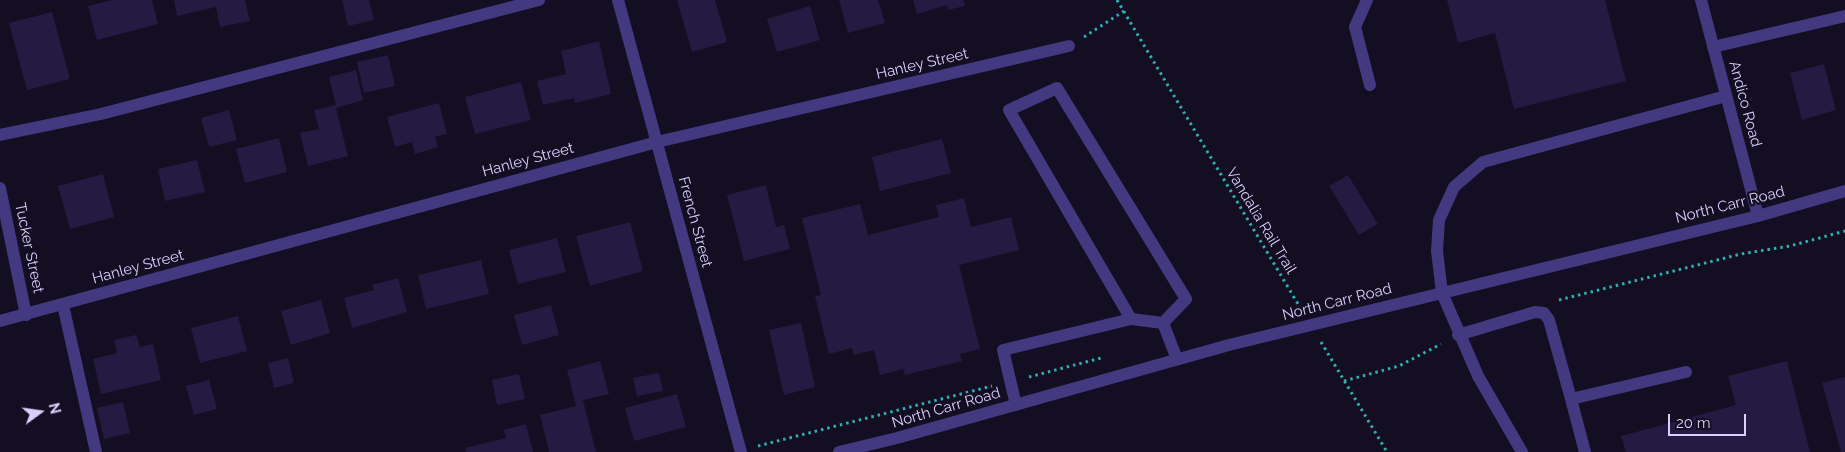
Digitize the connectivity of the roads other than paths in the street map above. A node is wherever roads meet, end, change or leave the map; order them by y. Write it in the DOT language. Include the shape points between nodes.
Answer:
graph roads {
  1 [pos="538,0"];
  2 [pos="618,0"];
  3 [pos="1368,0"];
  4 [pos="1701,0"];
  5 [pos="1845,16"];
  6 [pos="1069,46"];
  7 [pos="1713,47"];
  8 [pos="1370,85"];
  9 [pos="1726,96"];
  10 [pos="0,135"];
  11 [pos="657,142"];
  12 [pos="0,188"];
  13 [pos="1845,191"];
  14 [pos="1758,216"];
  15 [pos="1442,293"];
  16 [pos="63,305"];
  17 [pos="26,315"];
  18 [pos="1131,319"];
  19 [pos="0,321"];
  20 [pos="1162,323"];
  21 [pos="1458,335"];
  22 [pos="1177,360"];
  23 [pos="1686,372"];
  24 [pos="1571,399"];
  25 [pos="1016,405"];
  26 [pos="96,452"];
  27 [pos="740,452"];
  28 [pos="839,452"];
  29 [pos="1522,452"];
  30 [pos="1585,452"];
  1 -- 10 [label="street" via="101,114"];
  2 -- 11 [label="street, French Street"];
  3 -- 8 [label="street" via="1355,27"];
  4 -- 7 [label="street, Andico Road"];
  5 -- 7 [label="street"];
  6 -- 11 [label="street, Hanley Street"];
  7 -- 9 [label="street, Andico Road"];
  9 -- 14 [label="street, Andico Road"];
  9 -- 15 [label="street" via="1484,162 1454,187 1439,220 1437,251"];
  11 -- 16 [label="street, Hanley Street"];
  11 -- 27 [label="street, French Street"];
  12 -- 17 [label="street, Tucker Street"];
  13 -- 14 [label="street, North Carr Road"];
  14 -- 15 [label="street, North Carr Road"];
  15 -- 21 [label="street"];
  15 -- 22 [label="street, North Carr Road"];
  16 -- 17 [label="street, Hanley Street"];
  16 -- 26 [label="street"];
  17 -- 19 [label="street, Hanley Street"];
  18 -- 20 [label="street"];
  18 -- 20 [label="street" via="1009,110 1057,88 1186,299"];
  18 -- 25 [label="street" via="1003,350"];
  20 -- 22 [label="street"];
  21 -- 24 [label="street" via="1535,312 1544,313 1549,320"];
  21 -- 29 [label="street"];
  22 -- 25 [label="street, North Carr Road"];
  23 -- 24 [label="street"];
  24 -- 30 [label="street"];
  25 -- 28 [label="street, North Carr Road"];
}
